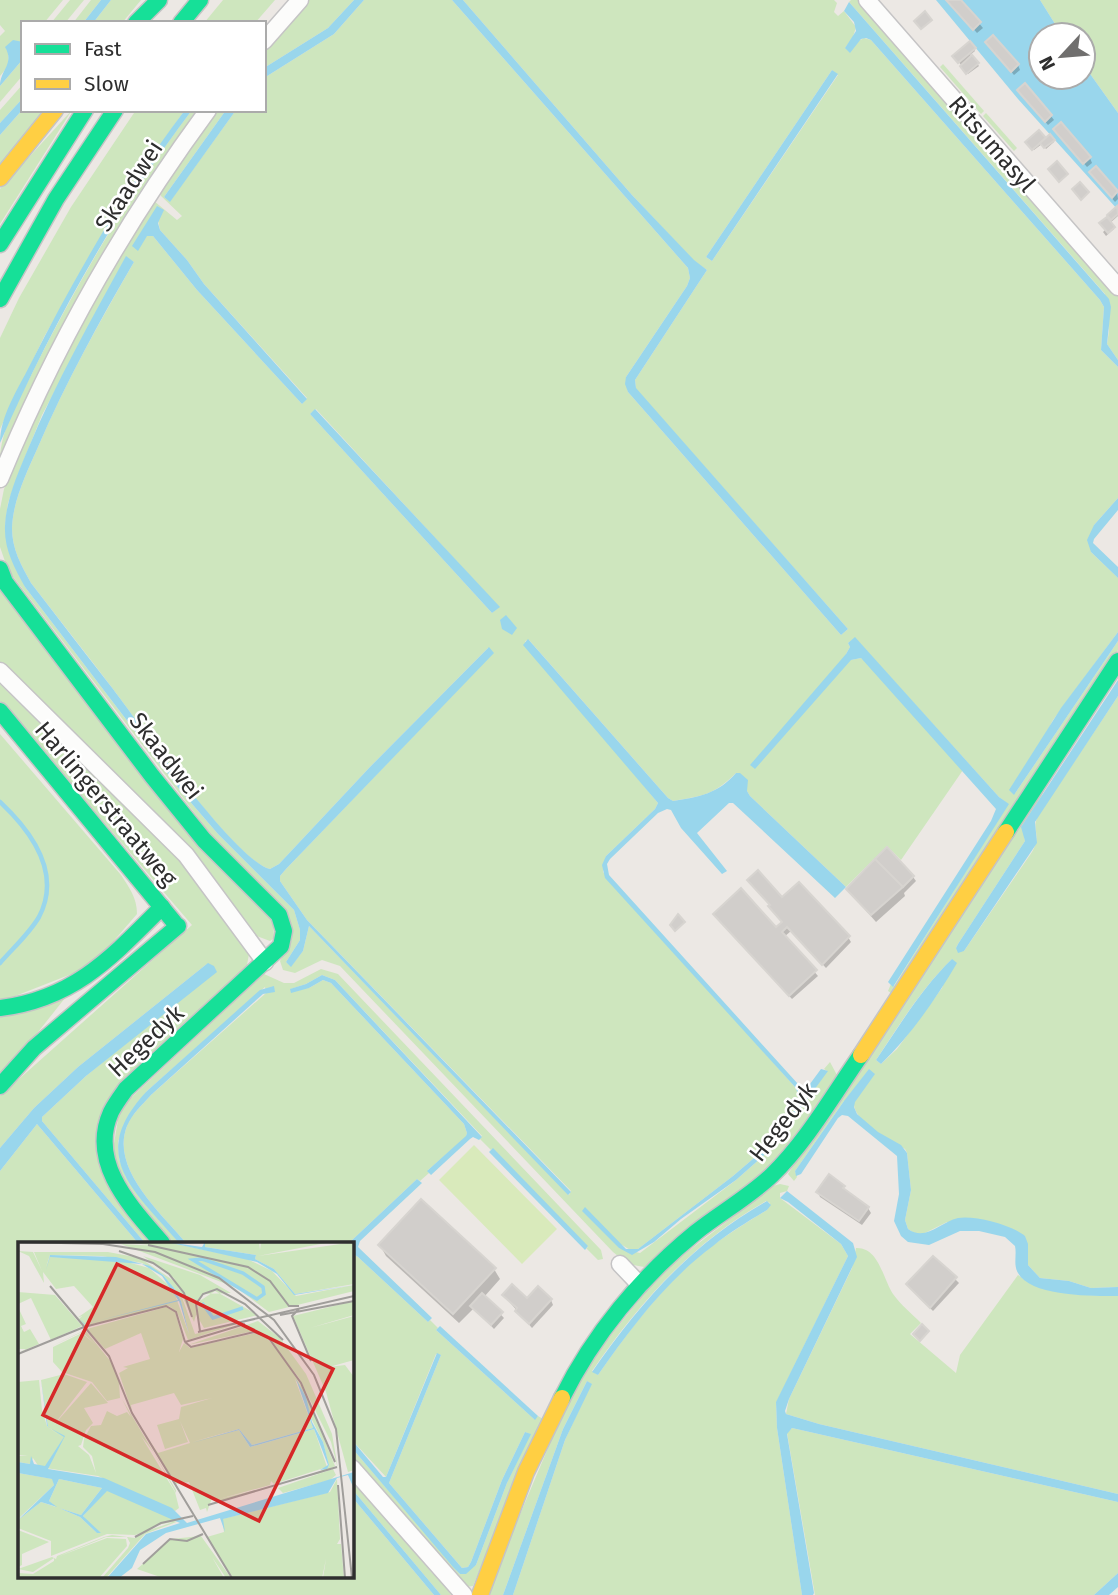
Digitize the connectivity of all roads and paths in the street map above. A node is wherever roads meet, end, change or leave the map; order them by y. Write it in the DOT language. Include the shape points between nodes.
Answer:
graph roads {
  1 [pos="159,0"];
  2 [pos="168,0"];
  3 [pos="200,0"];
  4 [pos="300,0"];
  5 [pos="867,0"];
  6 [pos="137,21"];
  7 [pos="151,21"];
  8 [pos="183,21"];
  9 [pos="266,39"];
  10 [pos="53,112"];
  11 [pos="84,112"];
  12 [pos="114,112"];
  13 [pos="207,112"];
  14 [pos="0,178"];
  15 [pos="0,244"];
  16 [pos="15,270"];
  17 [pos="1118,287"];
  18 [pos="0,299"];
  19 [pos="0,311"];
  20 [pos="0,479"];
  21 [pos="0,569"];
  22 [pos="1118,661"];
  23 [pos="0,671"];
  24 [pos="0,710"];
  25 [pos="162,906"];
  26 [pos="265,962"];
  27 [pos="0,1008"];
  28 [pos="0,1086"];
  29 [pos="161,1242"];
  30 [pos="620,1264"];
  31 [pos="640,1285"];
  32 [pos="354,1470"];
  33 [pos="464,1595"];
  34 [pos="480,1595"];
  1 -- 6 [label="main road"];
  2 -- 7 [label="main road"];
  3 -- 8 [label="main road"];
  4 -- 9 [label="street"];
  5 -- 17 [label="street, Ritsumasyl"];
  10 -- 14 [label="main road"];
  11 -- 15 [label="main road"];
  12 -- 16 [label="main road"];
  13 -- 20 [label="street, Skaadwei" via="147,196 98,277 51,364"];
  16 -- 18 [label="main road"];
  16 -- 19 [label="main road"];
  21 -- 26 [label="main road, Skaadwei" via="5,582 160,787 204,840 279,915 284,939"];
  22 -- 31 [label="main road, Hegedyk" via="894,1007 791,1154"];
  23 -- 26 [label="street" via="186,855"];
  24 -- 25 [label="main road, Harlingerstraatweg"];
  25 -- 27 [label="main road" via="88,976 40,1002"];
  25 -- 28 [label="main road, Harlingerstraatweg" via="178,926 34,1048"];
  26 -- 29 [label="main road, Hegedyk" via="126,1089 108,1117 104,1147 111,1179"];
  30 -- 31 [label="street"];
  31 -- 34 [label="main road, Hegedyk" via="573,1373 526,1474"];
  32 -- 33 [label="street"];
}
